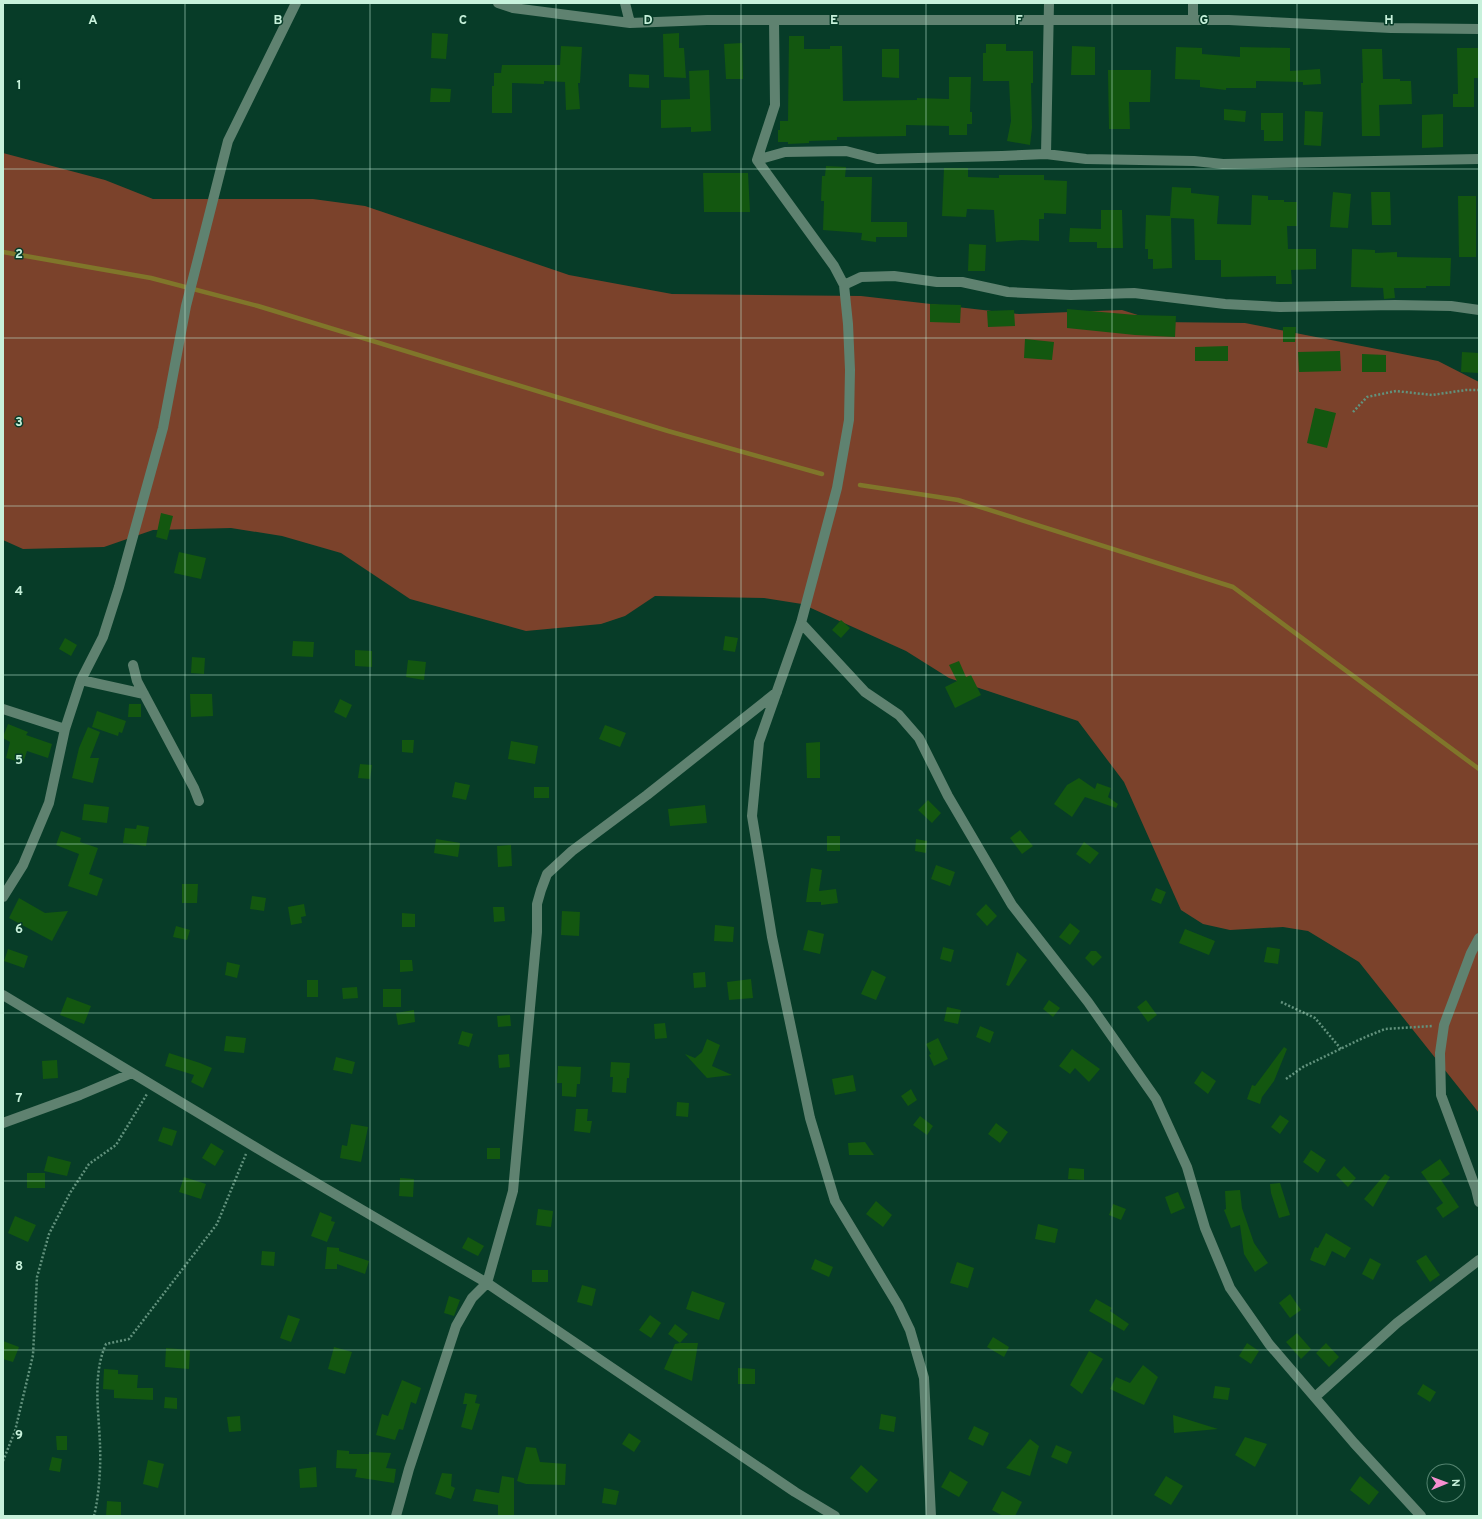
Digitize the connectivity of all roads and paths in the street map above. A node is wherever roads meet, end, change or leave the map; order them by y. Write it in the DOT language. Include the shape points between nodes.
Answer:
graph roads {
  1 [pos="296,3"];
  2 [pos="498,3"];
  3 [pos="624,3"];
  4 [pos="1049,3"];
  5 [pos="1193,3"];
  6 [pos="774,20"];
  7 [pos="1193,20"];
  8 [pos="1049,21"];
  9 [pos="630,23"];
  10 [pos="1479,29"];
  11 [pos="1046,154"];
  12 [pos="1479,159"];
  13 [pos="757,160"];
  14 [pos="844,285"];
  15 [pos="1479,310"];
  16 [pos="1479,390"];
  17 [pos="1353,412"];
  18 [pos="801,623"];
  19 [pos="133,665"];
  20 [pos="81,680"];
  21 [pos="778,692"];
  22 [pos="144,694"];
  23 [pos="3,709"];
  24 [pos="65,729"];
  25 [pos="199,801"];
  26 [pos="3,897"];
  27 [pos="1479,938"];
  28 [pos="3,995"];
  29 [pos="1280,1002"];
  30 [pos="1444,1025"];
  31 [pos="1341,1049"];
  32 [pos="132,1073"];
  33 [pos="1286,1080"];
  34 [pos="152,1085"];
  35 [pos="3,1123"];
  36 [pos="251,1144"];
  37 [pos="1479,1202"];
  38 [pos="1479,1260"];
  39 [pos="487,1283"];
  40 [pos="1315,1397"];
  41 [pos="3,1461"];
  42 [pos="94,1516"];
  43 [pos="396,1516"];
  44 [pos="835,1516"];
  45 [pos="931,1516"];
  46 [pos="1421,1516"];
  1 -- 20 [label="street" via="228,141 186,306 163,428 103,637"];
  2 -- 9 [label="street" via="513,8"];
  3 -- 9 [label="street"];
  4 -- 8 [label="street"];
  5 -- 7 [label="street"];
  6 -- 8 [label="street"];
  6 -- 9 [label="street"];
  6 -- 13 [label="street" via="775,105"];
  7 -- 8 [label="street"];
  7 -- 10 [label="street"];
  8 -- 11 [label="street"];
  11 -- 12 [label="street" via="1086,159 1223,164"];
  11 -- 13 [label="street" via="877,159 846,151 785,152"];
  13 -- 14 [label="street" via="834,266"];
  14 -- 15 [label="street" via="861,278 894,276 937,282 962,282 1008,292 1071,295 1134,293 1225,304 1280,307 1395,305"];
  14 -- 18 [label="street" via="850,370 849,420 837,488"];
  16 -- 17 [label="path" via="1432,394 1396,391 1367,397"];
  18 -- 21 [label="street"];
  18 -- 40 [label="street" via="865,692 899,715 919,738 948,796 1012,905 1088,1002 1156,1099 1187,1167 1205,1228 1230,1288 1269,1344"];
  19 -- 22 [label="street"];
  20 -- 22 [label="street"];
  20 -- 24 [label="street"];
  21 -- 39 [label="street" via="647,796 572,851 548,874 538,904 514,1191"];
  21 -- 45 [label="street" via="759,742 752,816 772,937 810,1118 835,1201 898,1305 910,1330 924,1378"];
  22 -- 25 [label="street"];
  23 -- 24 [label="street"];
  24 -- 26 [label="street" via="49,803 23,865"];
  27 -- 30 [label="street"];
  28 -- 32 [label="street"];
  29 -- 31 [label="path" via="1315,1018"];
  30 -- 31 [label="path" via="1385,1029"];
  30 -- 37 [label="street" via="1440,1053 1441,1095"];
  31 -- 33 [label="path" via="1304,1067"];
  32 -- 34 [label="street"];
  32 -- 35 [label="street"];
  34 -- 36 [label="street"];
  34 -- 41 [label="path" via="116,1145 89,1164 70,1193 49,1234 37,1277 33,1355 14,1431"];
  36 -- 39 [label="street"];
  36 -- 42 [label="path" via="217,1224 129,1339 106,1344 102,1353 97,1395 100,1446"];
  38 -- 40 [label="street" via="1397,1323"];
  39 -- 43 [label="street" via="472,1298 456,1326"];
  39 -- 44 [label="street"];
  40 -- 46 [label="street"];
}
